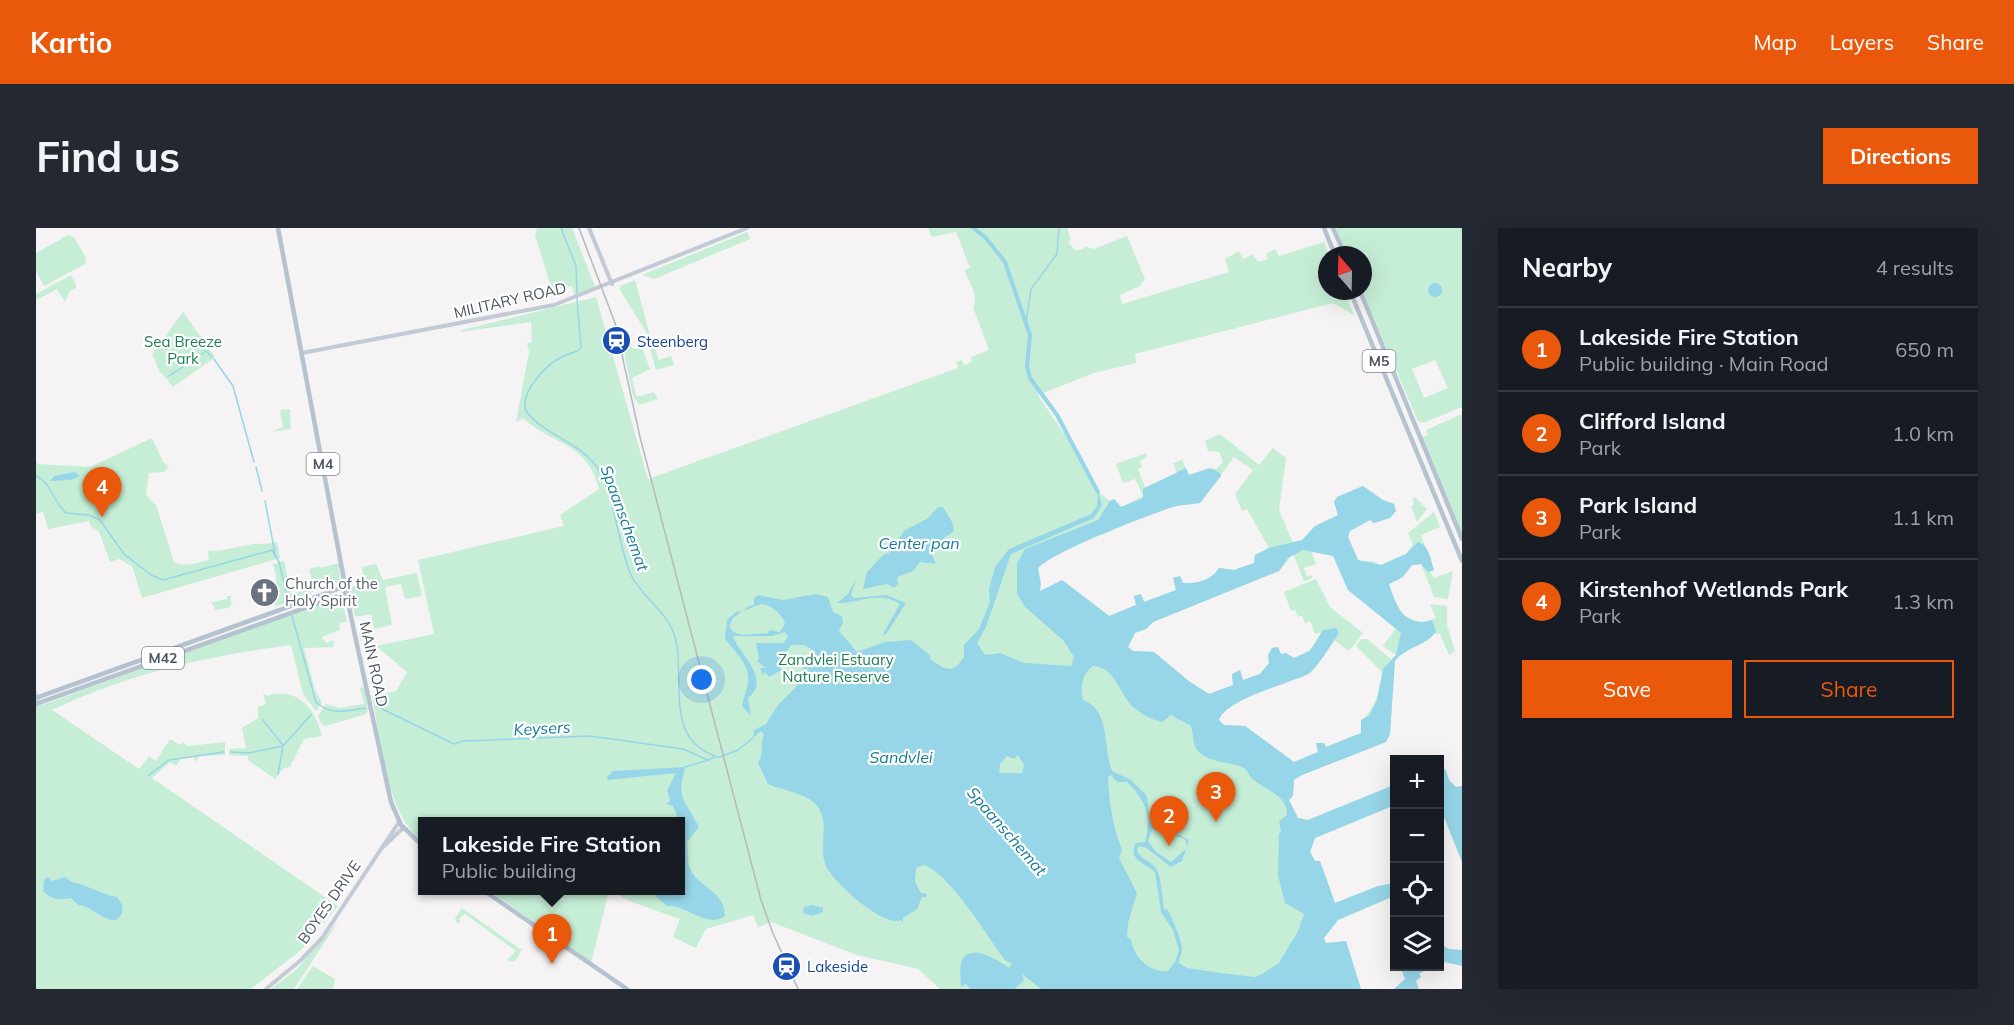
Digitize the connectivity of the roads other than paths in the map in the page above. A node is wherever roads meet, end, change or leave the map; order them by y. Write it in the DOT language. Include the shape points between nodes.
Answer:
graph roads {
  1 [pos="278,228"];
  2 [pos="589,228"];
  3 [pos="747,228"];
  4 [pos="1324,228"];
  5 [pos="1333,228"];
  6 [pos="1331,246"];
  7 [pos="1341,246"];
  8 [pos="612,284"];
  9 [pos="1354,300"];
  10 [pos="1363,300"];
  11 [pos="302,353"];
  12 [pos="1462,539"];
  13 [pos="1459,547"];
  14 [pos="1462,561"];
  15 [pos="346,586"];
  16 [pos="347,592"];
  17 [pos="296,606"];
  18 [pos="36,698"];
  19 [pos="36,704"];
  20 [pos="399,822"];
  21 [pos="403,828"];
  22 [pos="418,842"];
  23 [pos="380,849"];
  24 [pos="489,895"];
  25 [pos="266,989"];
  26 [pos="627,989"];
  1 -- 11 [label="main road, MAIN ROAD / M4"];
  2 -- 8 [label="main road"];
  3 -- 8 [label="main road, MILITARY ROAD"];
  4 -- 6 [label="main road"];
  5 -- 7 [label="main road"];
  8 -- 11 [label="main road, MILITARY ROAD" via="547,307"];
  9 -- 13 [label="main road, M5"];
  10 -- 12 [label="main road, M5"];
  11 -- 15 [label="main road, MAIN ROAD / M4"];
  13 -- 14 [label="main road, M5"];
  15 -- 16 [label="main road, MAIN ROAD / M4"];
  15 -- 17 [label="main road, M42"];
  16 -- 17 [label="main road, M42"];
  16 -- 20 [label="main road, MAIN ROAD / M4" via="391,802"];
  17 -- 18 [label="main road, M42"];
  17 -- 19 [label="main road, M42" via="285,614"];
  20 -- 21 [label="main road, MAIN ROAD / M4"];
  20 -- 23 [label="main road, BOYES DRIVE"];
  21 -- 22 [label="main road, MAIN ROAD / M4"];
  21 -- 23 [label="main road, BOYES DRIVE"];
  23 -- 25 [label="main road, BOYES DRIVE" via="322,938"];
  24 -- 26 [label="main road"];
}
